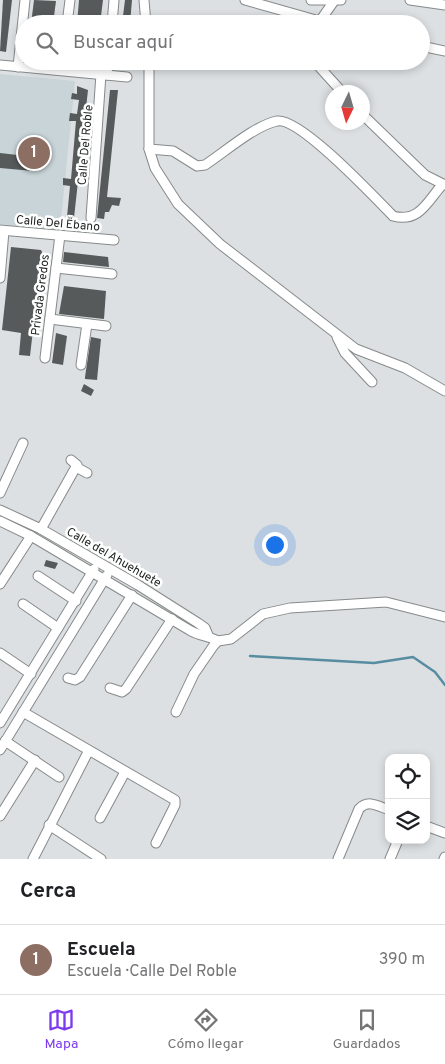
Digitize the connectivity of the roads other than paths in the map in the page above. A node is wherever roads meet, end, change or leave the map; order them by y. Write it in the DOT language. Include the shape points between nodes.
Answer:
graph roads {
  1 [pos="25,0"];
  2 [pos="70,0"];
  3 [pos="114,0"];
  4 [pos="144,0"];
  5 [pos="245,0"];
  6 [pos="311,0"];
  7 [pos="337,0"];
  8 [pos="410,0"];
  9 [pos="445,6"];
  10 [pos="285,13"];
  11 [pos="23,15"];
  12 [pos="69,15"];
  13 [pos="113,15"];
  14 [pos="145,15"];
  15 [pos="294,15"];
  16 [pos="325,15"];
  17 [pos="430,48"];
  18 [pos="445,51"];
  19 [pos="0,65"];
  20 [pos="15,67"];
  21 [pos="84,70"];
  22 [pos="105,70"];
  23 [pos="149,70"];
  24 [pos="322,70"];
  25 [pos="104,74"];
  26 [pos="127,77"];
  27 [pos="336,85"];
  28 [pos="370,122"];
  29 [pos="149,149"];
  30 [pos="444,185"];
  31 [pos="91,218"];
  32 [pos="2,231"];
  33 [pos="60,235"];
  34 [pos="114,240"];
  35 [pos="56,268"];
  36 [pos="112,274"];
  37 [pos="0,278"];
  38 [pos="50,320"];
  39 [pos="86,324"];
  40 [pos="106,326"];
  41 [pos="336,334"];
  42 [pos="45,358"];
  43 [pos="81,365"];
  44 [pos="372,382"];
  45 [pos="445,391"];
  46 [pos="22,443"];
  47 [pos="87,473"];
  48 [pos="0,493"];
  49 [pos="0,510"];
  50 [pos="0,521"];
  51 [pos="41,529"];
  52 [pos="31,536"];
  53 [pos="98,562"];
  54 [pos="110,569"];
  55 [pos="92,573"];
  56 [pos="38,576"];
  57 [pos="105,580"];
  58 [pos="0,584"];
  59 [pos="132,596"];
  60 [pos="76,601"];
  61 [pos="23,604"];
  62 [pos="445,617"];
  63 [pos="172,619"];
  64 [pos="58,628"];
  65 [pos="208,635"];
  66 [pos="218,641"];
  67 [pos="0,653"];
  68 [pos="42,658"];
  69 [pos="51,665"];
  70 [pos="31,674"];
  71 [pos="68,678"];
  72 [pos="110,688"];
  73 [pos="4,708"];
  74 [pos="23,712"];
  75 [pos="176,712"];
  76 [pos="0,723"];
  77 [pos="5,741"];
  78 [pos="0,750"];
  79 [pos="88,752"];
  80 [pos="35,760"];
  81 [pos="125,772"];
  82 [pos="59,777"];
  83 [pos="385,809"];
  84 [pos="0,816"];
  85 [pos="100,818"];
  86 [pos="49,825"];
  87 [pos="430,827"];
  88 [pos="445,833"];
  89 [pos="156,843"];
  90 [pos="396,844"];
  91 [pos="33,859"];
  92 [pos="101,859"];
  93 [pos="338,859"];
  94 [pos="390,859"];
  1 -- 11 [label="street"];
  2 -- 12 [label="street"];
  3 -- 13 [label="street"];
  4 -- 14 [label="street"];
  5 -- 10 [label="street"];
  6 -- 7 [label="street"];
  7 -- 16 [label="street"];
  8 -- 9 [label="street"];
  10 -- 15 [label="street"];
  17 -- 18 [label="street"];
  19 -- 20 [label="street"];
  21 -- 25 [label="street"];
  22 -- 25 [label="street, Calle Del Roble"];
  23 -- 29 [label="street"];
  24 -- 27 [label="street"];
  25 -- 26 [label="street"];
  25 -- 31 [label="street, Calle Del Roble"];
  28 -- 30 [label="street" via="425,175"];
  29 -- 30 [label="street" via="173,151 197,166 205,165 258,130 278,121 288,122 328,151 394,216 405,219 414,216"];
  29 -- 41 [label="street" via="155,168 178,204 220,244"];
  32 -- 33 [label="street, Calle Del Ëbano"];
  32 -- 37 [label="street"];
  33 -- 34 [label="street, Calle Del Ëbano"];
  33 -- 35 [label="street, Privada Gredos"];
  35 -- 36 [label="street"];
  35 -- 38 [label="street, Privada Gredos"];
  38 -- 39 [label="street"];
  38 -- 42 [label="street, Privada Gredos"];
  39 -- 40 [label="street"];
  39 -- 43 [label="street"];
  41 -- 44 [label="street" via="345,353"];
  41 -- 45 [label="street" via="356,349 405,368"];
  46 -- 48 [label="street"];
  47 -- 51 [label="street" via="74,463"];
  49 -- 51 [label="street, Calle del Ahuehuete"];
  50 -- 52 [label="street, Calle del Ahuehuete"];
  51 -- 53 [label="street, Calle del Ahuehuete"];
  52 -- 55 [label="street, Calle del Ahuehuete"];
  52 -- 58 [label="street"];
  53 -- 54 [label="street, Calle del Ahuehuete"];
  53 -- 55 [label="street"];
  54 -- 57 [label="street"];
  54 -- 65 [label="street, Calle del Ahuehuete" via="190,617 205,628"];
  55 -- 57 [label="street, Calle del Ahuehuete"];
  55 -- 60 [label="street"];
  56 -- 60 [label="street"];
  57 -- 59 [label="street, Calle del Ahuehuete"];
  57 -- 69 [label="street"];
  59 -- 63 [label="street, Calle del Ahuehuete"];
  59 -- 71 [label="street" via="80,677 75,680"];
  60 -- 64 [label="street"];
  61 -- 64 [label="street"];
  62 -- 66 [label="street" via="386,602 290,608 263,614 231,638"];
  63 -- 65 [label="street, Calle del Ahuehuete" via="199,636"];
  63 -- 72 [label="street" via="126,689 122,692"];
  64 -- 68 [label="street"];
  65 -- 66 [label="street, Calle del Ahuehuete"];
  66 -- 75 [label="street" via="194,674"];
  67 -- 70 [label="street"];
  68 -- 69 [label="street"];
  68 -- 70 [label="street"];
  69 -- 74 [label="street"];
  70 -- 73 [label="street"];
  73 -- 76 [label="street"];
  74 -- 77 [label="street"];
  74 -- 79 [label="street"];
  77 -- 78 [label="street"];
  77 -- 80 [label="street"];
  79 -- 81 [label="street"];
  79 -- 86 [label="street"];
  80 -- 82 [label="street"];
  80 -- 84 [label="street"];
  81 -- 85 [label="street"];
  81 -- 89 [label="street" via="176,802"];
  83 -- 93 [label="street" via="370,803 362,804"];
  86 -- 91 [label="street"];
  86 -- 92 [label="street"];
  87 -- 88 [label="street"];
  90 -- 94 [label="street"];
}
